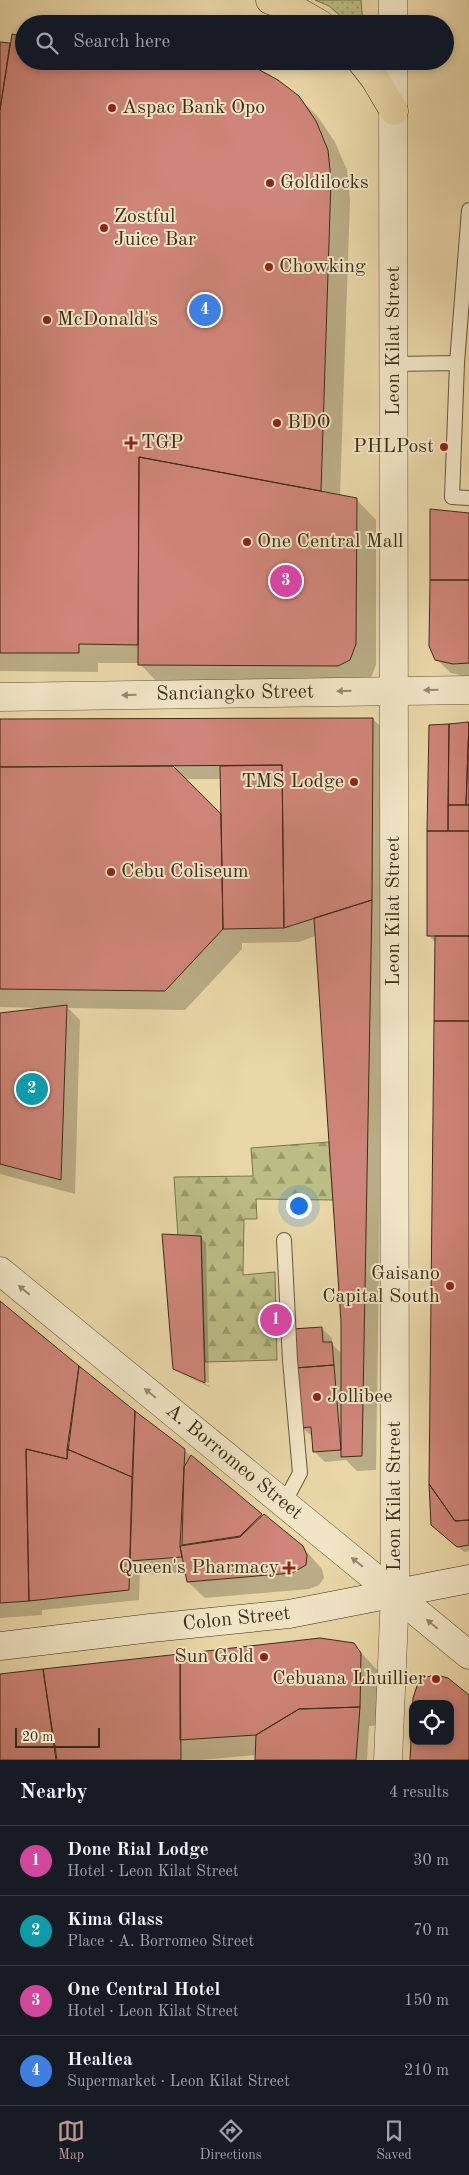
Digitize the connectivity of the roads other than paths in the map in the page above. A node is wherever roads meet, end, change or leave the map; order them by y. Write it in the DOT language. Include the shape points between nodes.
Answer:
graph roads {
  1 [pos="270,0"];
  2 [pos="392,0"];
  3 [pos="305,15"];
  4 [pos="393,15"];
  5 [pos="368,70"];
  6 [pos="393,70"];
  7 [pos="394,110"];
  8 [pos="469,210"];
  9 [pos="394,364"];
  10 [pos="458,364"];
  11 [pos="469,498"];
  12 [pos="393,690"];
  13 [pos="469,690"];
  14 [pos="0,697"];
  15 [pos="284,1240"];
  16 [pos="0,1270"];
  17 [pos="284,1503"];
  18 [pos="469,1579"];
  19 [pos="395,1593"];
  20 [pos="0,1646"];
  21 [pos="469,1655"];
  22 [pos="388,1760"];
  1 -- 3 [label="main road"];
  2 -- 4 [label="street"];
  5 -- 7 [label="main road"];
  6 -- 7 [label="street, Leon Kilat Street"];
  7 -- 9 [label="street, Leon Kilat Street"];
  8 -- 10 [label="lane"];
  9 -- 10 [label="lane"];
  9 -- 12 [label="street, Leon Kilat Street"];
  10 -- 11 [label="lane" via="452,497"];
  13 -- 12 [label="street, Sanciangko Street, one-way"];
  12 -- 14 [label="street, Sanciangko Street, one-way"];
  12 -- 19 [label="street, Leon Kilat Street"];
  15 -- 17 [label="lane" via="300,1473"];
  17 -- 16 [label="street, A. Borromeo Street, one-way"];
  19 -- 17 [label="street, A. Borromeo Street, one-way"];
  18 -- 19 [label="street, Colon Street"];
  19 -- 20 [label="street, Colon Street" via="289,1614"];
  21 -- 19 [label="street, A. Borromeo Street, one-way"];
  19 -- 22 [label="street, Leon Kilat Street"];
}
